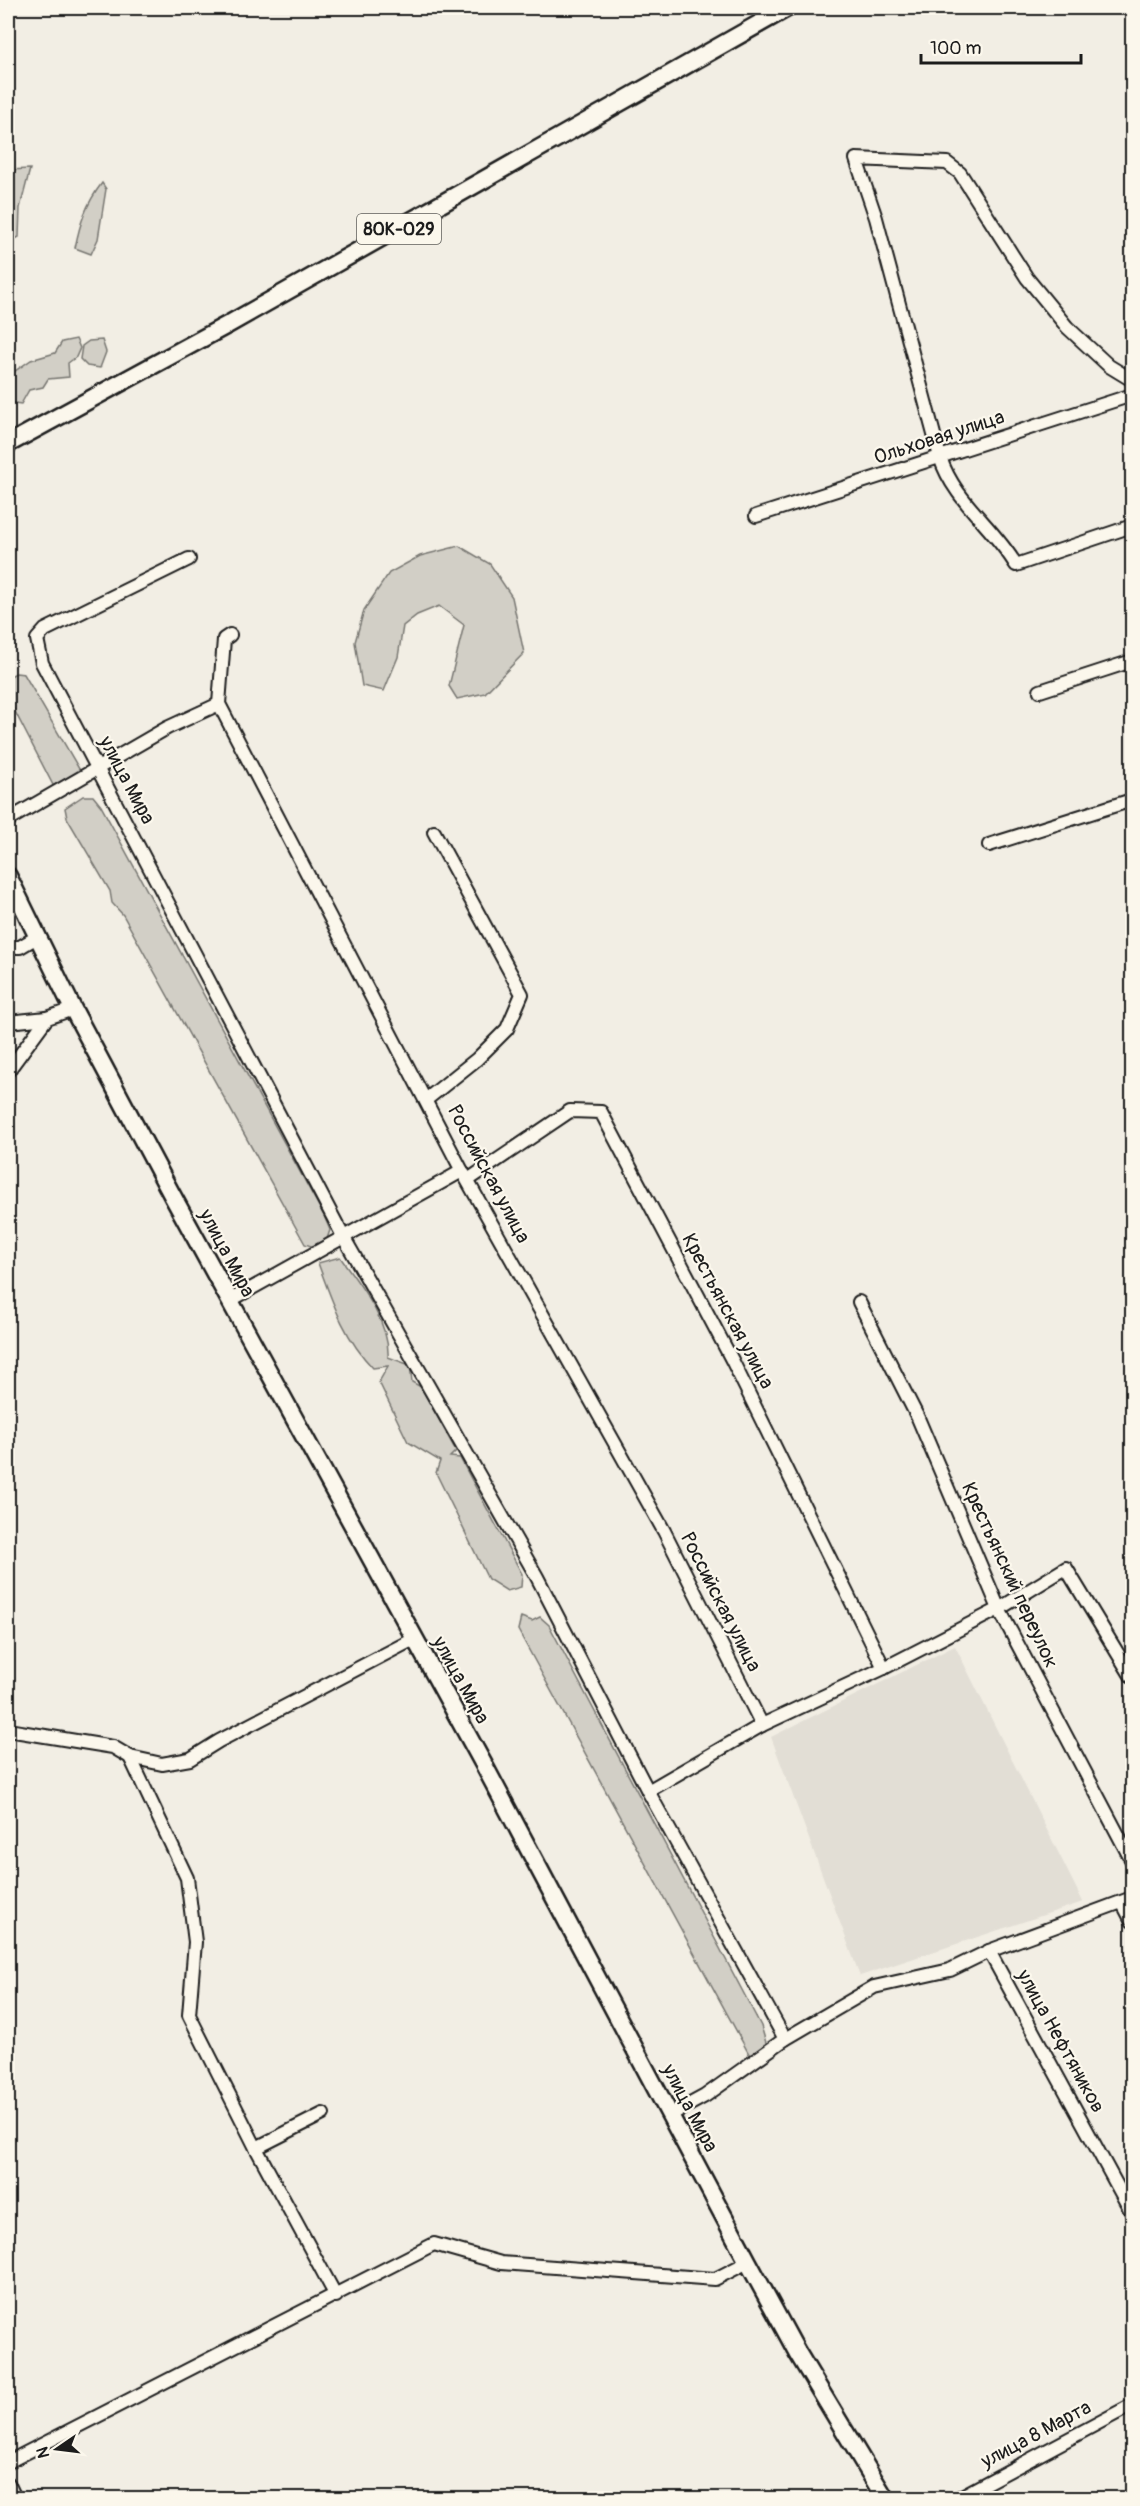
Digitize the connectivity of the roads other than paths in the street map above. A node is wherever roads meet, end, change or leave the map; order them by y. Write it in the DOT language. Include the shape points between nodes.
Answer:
graph roads {
  1 [pos="787,8"];
  2 [pos="1132,381"];
  3 [pos="1132,395"];
  4 [pos="8,444"];
  5 [pos="940,457"];
  6 [pos="756,516"];
  7 [pos="1132,526"];
  8 [pos="189,560"];
  9 [pos="230,635"];
  10 [pos="1132,661"];
  11 [pos="1040,691"];
  12 [pos="219,704"];
  13 [pos="98,770"];
  14 [pos="1132,800"];
  15 [pos="8,820"];
  16 [pos="434,832"];
  17 [pos="989,845"];
  18 [pos="8,876"];
  19 [pos="37,937"];
  20 [pos="8,947"];
  21 [pos="73,1009"];
  22 [pos="47,1018"];
  23 [pos="8,1022"];
  24 [pos="8,1071"];
  25 [pos="427,1099"];
  26 [pos="465,1175"];
  27 [pos="344,1238"];
  28 [pos="229,1301"];
  29 [pos="859,1302"];
  30 [pos="999,1609"];
  31 [pos="414,1639"];
  32 [pos="884,1668"];
  33 [pos="1132,1677"];
  34 [pos="762,1725"];
  35 [pos="8,1731"];
  36 [pos="130,1757"];
  37 [pos="648,1791"];
  38 [pos="1132,1861"];
  39 [pos="1127,1900"];
  40 [pos="1132,1921"];
  41 [pos="989,1951"];
  42 [pos="785,2039"];
  43 [pos="323,2114"];
  44 [pos="670,2115"];
  45 [pos="256,2148"];
  46 [pos="1132,2213"];
  47 [pos="748,2262"];
  48 [pos="336,2296"];
  49 [pos="1132,2405"];
  50 [pos="8,2462"];
  51 [pos="8,2482"];
  52 [pos="15,2499"];
  53 [pos="885,2499"];
  54 [pos="958,2499"];
  1 -- 4 [label="main road, 80К-029" via="259,307"];
  2 -- 5 [label="street" via="1109,366 1067,327 1028,278 960,173 947,163 856,159 876,218"];
  3 -- 5 [label="street, Ольховая улица"];
  5 -- 6 [label="street, Ольховая улица"];
  5 -- 7 [label="street" via="956,492 1004,545 1016,565"];
  8 -- 13 [label="street, улица Мира" via="45,630 37,639 42,663"];
  9 -- 12 [label="street" via="224,639"];
  10 -- 11 [label="street"];
  12 -- 13 [label="street" via="167,728"];
  12 -- 25 [label="street, Российская улица"];
  13 -- 15 [label="street"];
  13 -- 27 [label="street, улица Мира"];
  14 -- 17 [label="street"];
  16 -- 25 [label="street" via="522,994 507,1029"];
  18 -- 19 [label="main road, улица Мира"];
  19 -- 20 [label="street" via="20,947"];
  19 -- 21 [label="main road, улица Мира"];
  21 -- 22 [label="street"];
  21 -- 28 [label="main road, улица Мира"];
  22 -- 23 [label="street"];
  22 -- 24 [label="street"];
  25 -- 26 [label="street, Российская улица"];
  26 -- 27 [label="street"];
  26 -- 32 [label="street, Крестьянская улица" via="570,1111 601,1113 732,1360"];
  26 -- 34 [label="street, Российская улица" via="664,1531"];
  27 -- 28 [label="street"];
  27 -- 37 [label="street, улица Мира" via="537,1577"];
  28 -- 31 [label="main road, улица Мира"];
  29 -- 30 [label="street, Крестьянский переулок" via="918,1418"];
  30 -- 32 [label="street"];
  30 -- 33 [label="street" via="1066,1568"];
  30 -- 38 [label="street, Крестьянский переулок"];
  31 -- 36 [label="street" via="190,1759 162,1764"];
  31 -- 44 [label="main road, улица Мира"];
  32 -- 34 [label="street"];
  34 -- 37 [label="street"];
  35 -- 36 [label="street" via="114,1747"];
  36 -- 45 [label="street" via="188,1878 195,1942 189,2015"];
  37 -- 42 [label="street, улица Мира"];
  39 -- 40 [label="street"];
  39 -- 41 [label="street"];
  41 -- 42 [label="street" via="950,1970 874,1987"];
  41 -- 46 [label="street, улица Нефтяников"];
  42 -- 44 [label="street" via="705,2096"];
  43 -- 45 [label="street"];
  44 -- 47 [label="main road, улица Мира"];
  45 -- 48 [label="street"];
  47 -- 48 [label="street" via="715,2279 501,2263 434,2244"];
  47 -- 53 [label="main road, улица Мира"];
  48 -- 50 [label="street"];
  49 -- 54 [label="street, улица 8 Марта"];
  51 -- 52 [label="street"];
}
